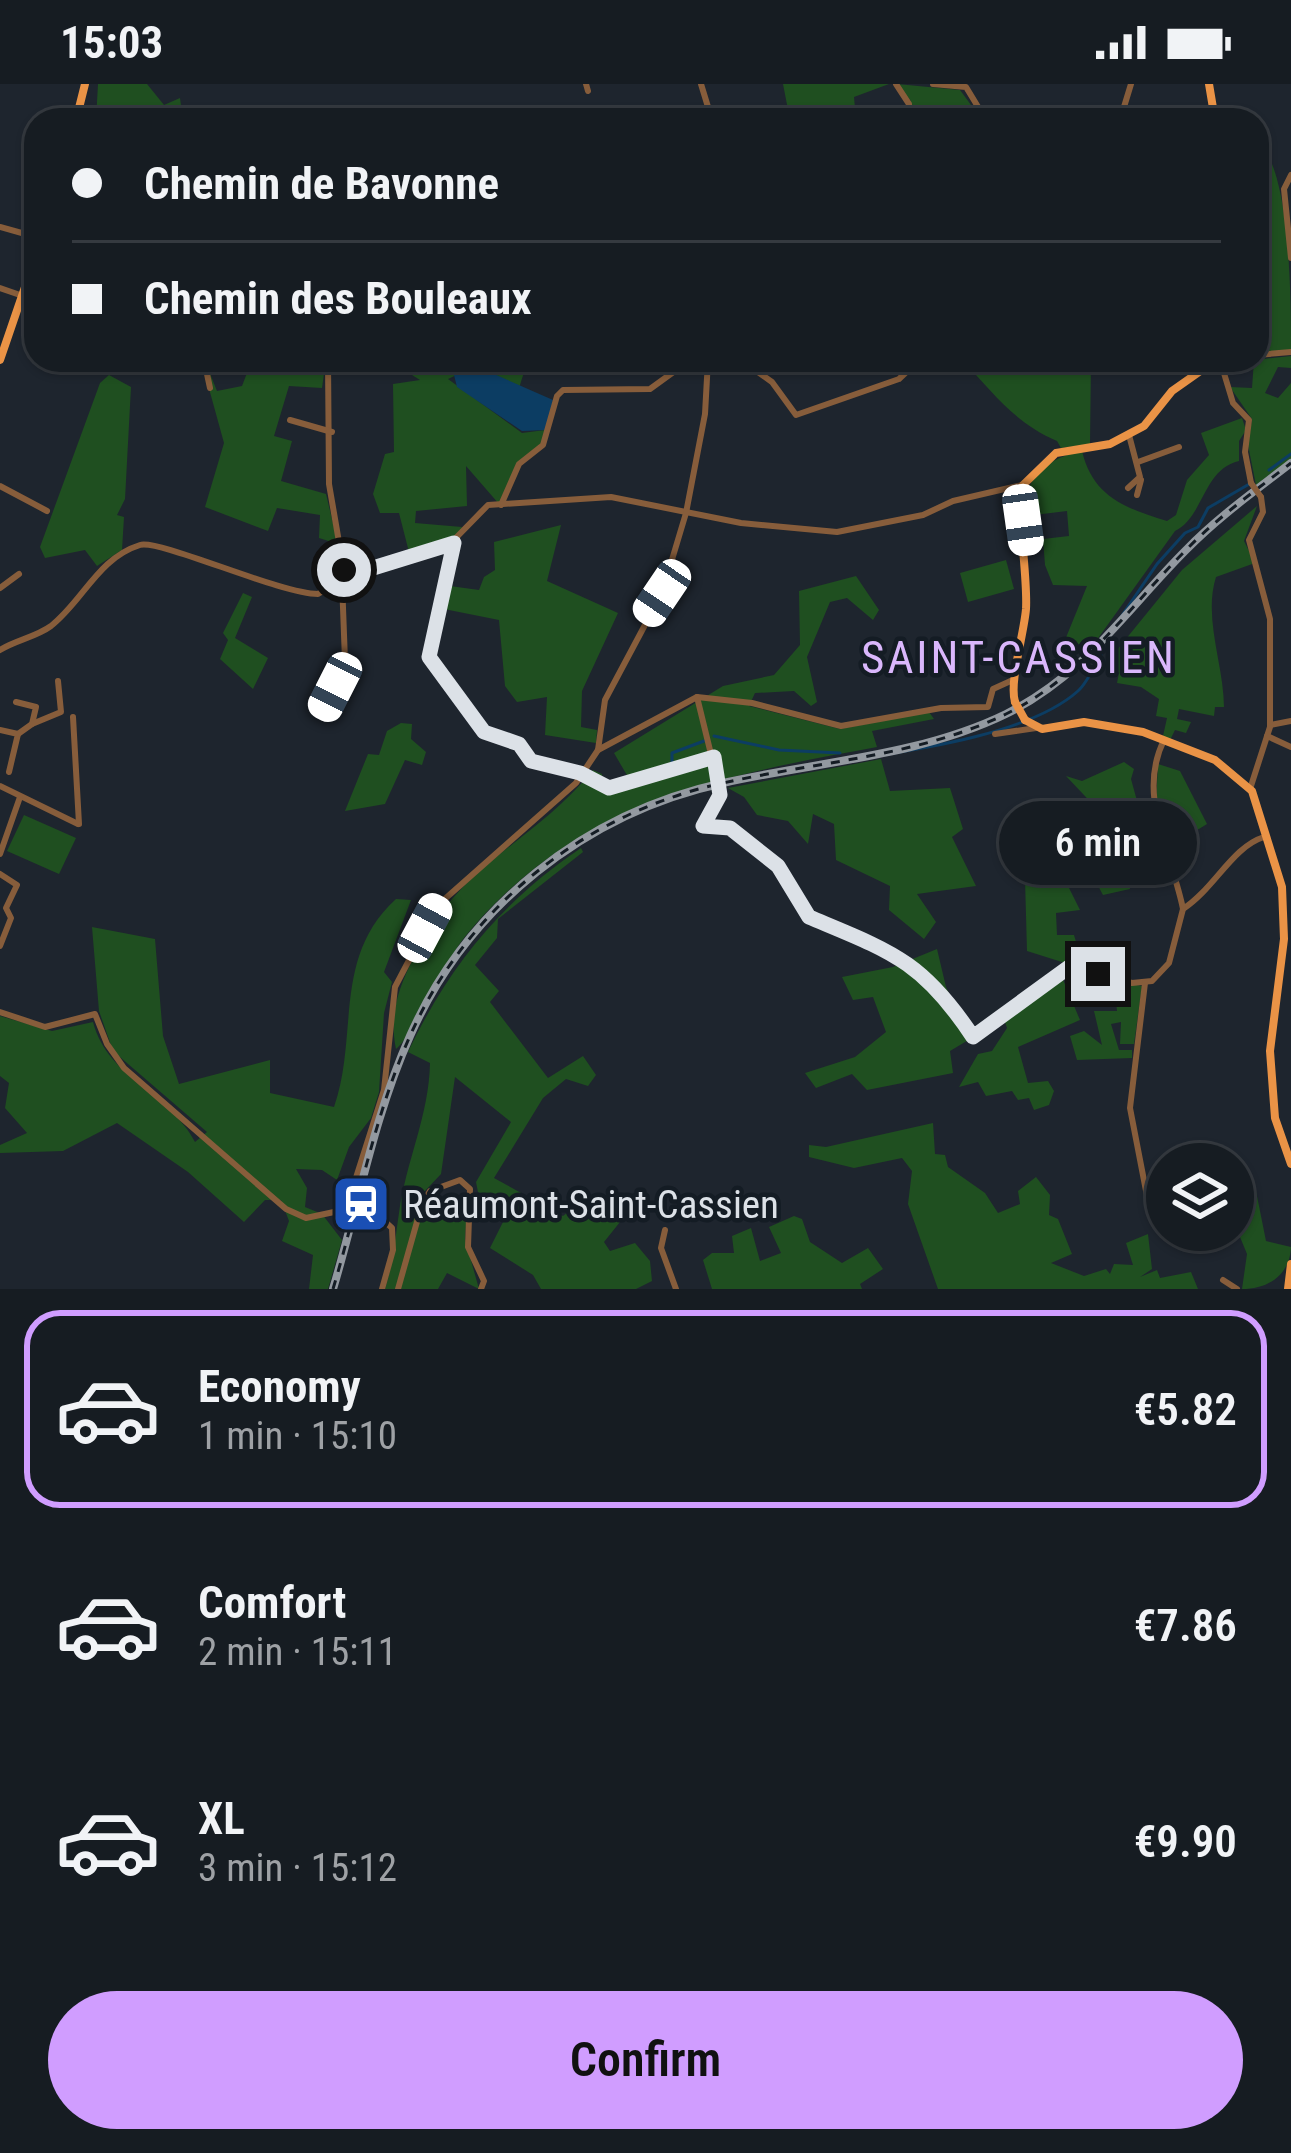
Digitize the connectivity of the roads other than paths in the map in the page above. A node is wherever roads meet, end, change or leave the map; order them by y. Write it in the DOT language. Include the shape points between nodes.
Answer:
graph roads {
  1 [pos="933,84"];
  2 [pos="979,108"];
  3 [pos="1291,176"];
  4 [pos="1291,258"];
  5 [pos="0,288"];
  6 [pos="24,290"];
  7 [pos="22,296"];
  8 [pos="4,339"];
  9 [pos="0,360"];
  10 [pos="207,372"];
  11 [pos="326,372"];
  12 [pos="673,372"];
  13 [pos="707,372"];
  14 [pos="758,372"];
  15 [pos="906,372"];
  16 [pos="1199,372"];
  17 [pos="1222,372"];
  18 [pos="210,388"];
  19 [pos="290,420"];
  20 [pos="332,432"];
  21 [pos="1130,435"];
  22 [pos="1179,447"];
  23 [pos="1138,462"];
  24 [pos="1140,477"];
  25 [pos="1023,485"];
  26 [pos="0,486"];
  27 [pos="1127,488"];
  28 [pos="1137,495"];
  29 [pos="501,505"];
  30 [pos="46,511"];
  31 [pos="686,513"];
  32 [pos="454,543"];
  33 [pos="19,574"];
  34 [pos="343,579"];
  35 [pos="0,588"];
  36 [pos="0,650"];
  37 [pos="1015,679"];
  38 [pos="58,681"];
  39 [pos="697,697"];
  40 [pos="16,701"];
  41 [pos="324,709"];
  42 [pos="73,717"];
  43 [pos="1291,721"];
  44 [pos="32,724"];
  45 [pos="1270,725"];
  46 [pos="1036,728"];
  47 [pos="0,730"];
  48 [pos="18,734"];
  49 [pos="995,734"];
  50 [pos="1268,736"];
  51 [pos="1164,740"];
  52 [pos="1291,747"];
  53 [pos="598,750"];
  54 [pos="714,757"];
  55 [pos="9,772"];
  56 [pos="582,775"];
  57 [pos="0,786"];
  58 [pos="1250,789"];
  59 [pos="20,797"];
  60 [pos="1264,837"];
  61 [pos="0,854"];
  62 [pos="0,874"];
  63 [pos="1183,909"];
  64 [pos="0,946"];
  65 [pos="1145,983"];
  66 [pos="0,1012"];
  67 [pos="1291,1164"];
  68 [pos="1146,1191"];
  69 [pos="351,1210"];
  70 [pos="665,1230"];
  71 [pos="1291,1264"];
  72 [pos="1223,1280"];
  73 [pos="1286,1287"];
  74 [pos="382,1289"];
  75 [pos="398,1289"];
  76 [pos="482,1289"];
  77 [pos="676,1289"];
  78 [pos="1237,1289"];
  1 -- 2 [label="street" via="966,87"];
  3 -- 4 [label="street" via="1284,189"];
  5 -- 7 [label="street"];
  6 -- 7 [label="main road"];
  7 -- 8 [label="main road"];
  8 -- 9 [label="main road"];
  10 -- 18 [label="street"];
  11 -- 20 [label="street"];
  12 -- 29 [label="street" via="650,389 563,390 543,445 519,464"];
  13 -- 31 [label="street"];
  14 -- 15 [label="street" via="796,415"];
  16 -- 21 [label="main road"];
  17 -- 45 [label="street, bridge" via="1249,420 1245,452 1261,497 1249,540 1270,619"];
  19 -- 20 [label="street"];
  20 -- 34 [label="street" via="329,484"];
  21 -- 23 [label="street"];
  21 -- 25 [label="main road" via="1056,453"];
  22 -- 23 [label="street"];
  23 -- 24 [label="street"];
  24 -- 27 [label="street"];
  24 -- 28 [label="street"];
  25 -- 31 [label="street" via="837,532"];
  25 -- 37 [label="main road" via="1026,605"];
  26 -- 30 [label="street"];
  29 -- 31 [label="street" via="599,496"];
  29 -- 32 [label="street" via="484,506"];
  31 -- 53 [label="street" via="662,593 605,700"];
  32 -- 34 [label="street"];
  32 -- 56 [label="street" via="431,663 484,732 519,744 531,761"];
  33 -- 35 [label="street"];
  34 -- 36 [label="street" via="309,595 160,544 133,548 93,577 51,626"];
  34 -- 41 [label="street" via="345,661"];
  37 -- 39 [label="street" via="993,689 988,707 858,726"];
  37 -- 46 [label="main road, bridge" via="1015,703"];
  38 -- 44 [label="street" via="61,712"];
  39 -- 53 [label="street"];
  39 -- 54 [label="street"];
  40 -- 44 [label="street" via="36,707"];
  42 -- 59 [label="street" via="79,824"];
  43 -- 45 [label="street"];
  44 -- 48 [label="street"];
  45 -- 50 [label="street"];
  46 -- 49 [label="street"];
  46 -- 51 [label="main road" via="1105,724"];
  47 -- 48 [label="street"];
  48 -- 55 [label="street"];
  50 -- 52 [label="street"];
  50 -- 58 [label="street"];
  51 -- 58 [label="main road" via="1214,760"];
  51 -- 63 [label="street" via="1154,760 1154,803"];
  53 -- 56 [label="street"];
  54 -- 56 [label="street" via="609,788"];
  54 -- 65 [label="street" via="720,795 703,826 730,828 778,866 809,917 850,929 906,961 944,992 976,1038 1069,967"];
  56 -- 69 [label="street" via="443,897 429,920 395,987 384,1090"];
  57 -- 59 [label="street"];
  58 -- 60 [label="main road"];
  59 -- 61 [label="street"];
  60 -- 63 [label="street" via="1247,842 1211,889"];
  60 -- 67 [label="main road" via="1282,887 1270,1051 1274,1118"];
  62 -- 64 [label="street" via="17,885"];
  63 -- 65 [label="street" via="1169,963"];
  65 -- 68 [label="street" via="1130,1108"];
  66 -- 69 [label="street" via="45,1027 95,1014 124,1068 286,1209 317,1218"];
  69 -- 74 [label="street" via="392,1228"];
  70 -- 77 [label="street" via="661,1248"];
  71 -- 73 [label="main road"];
  72 -- 78 [label="street"];
  75 -- 76 [label="street" via="422,1204 447,1180 460,1180 470,1189 468,1247"];
}
